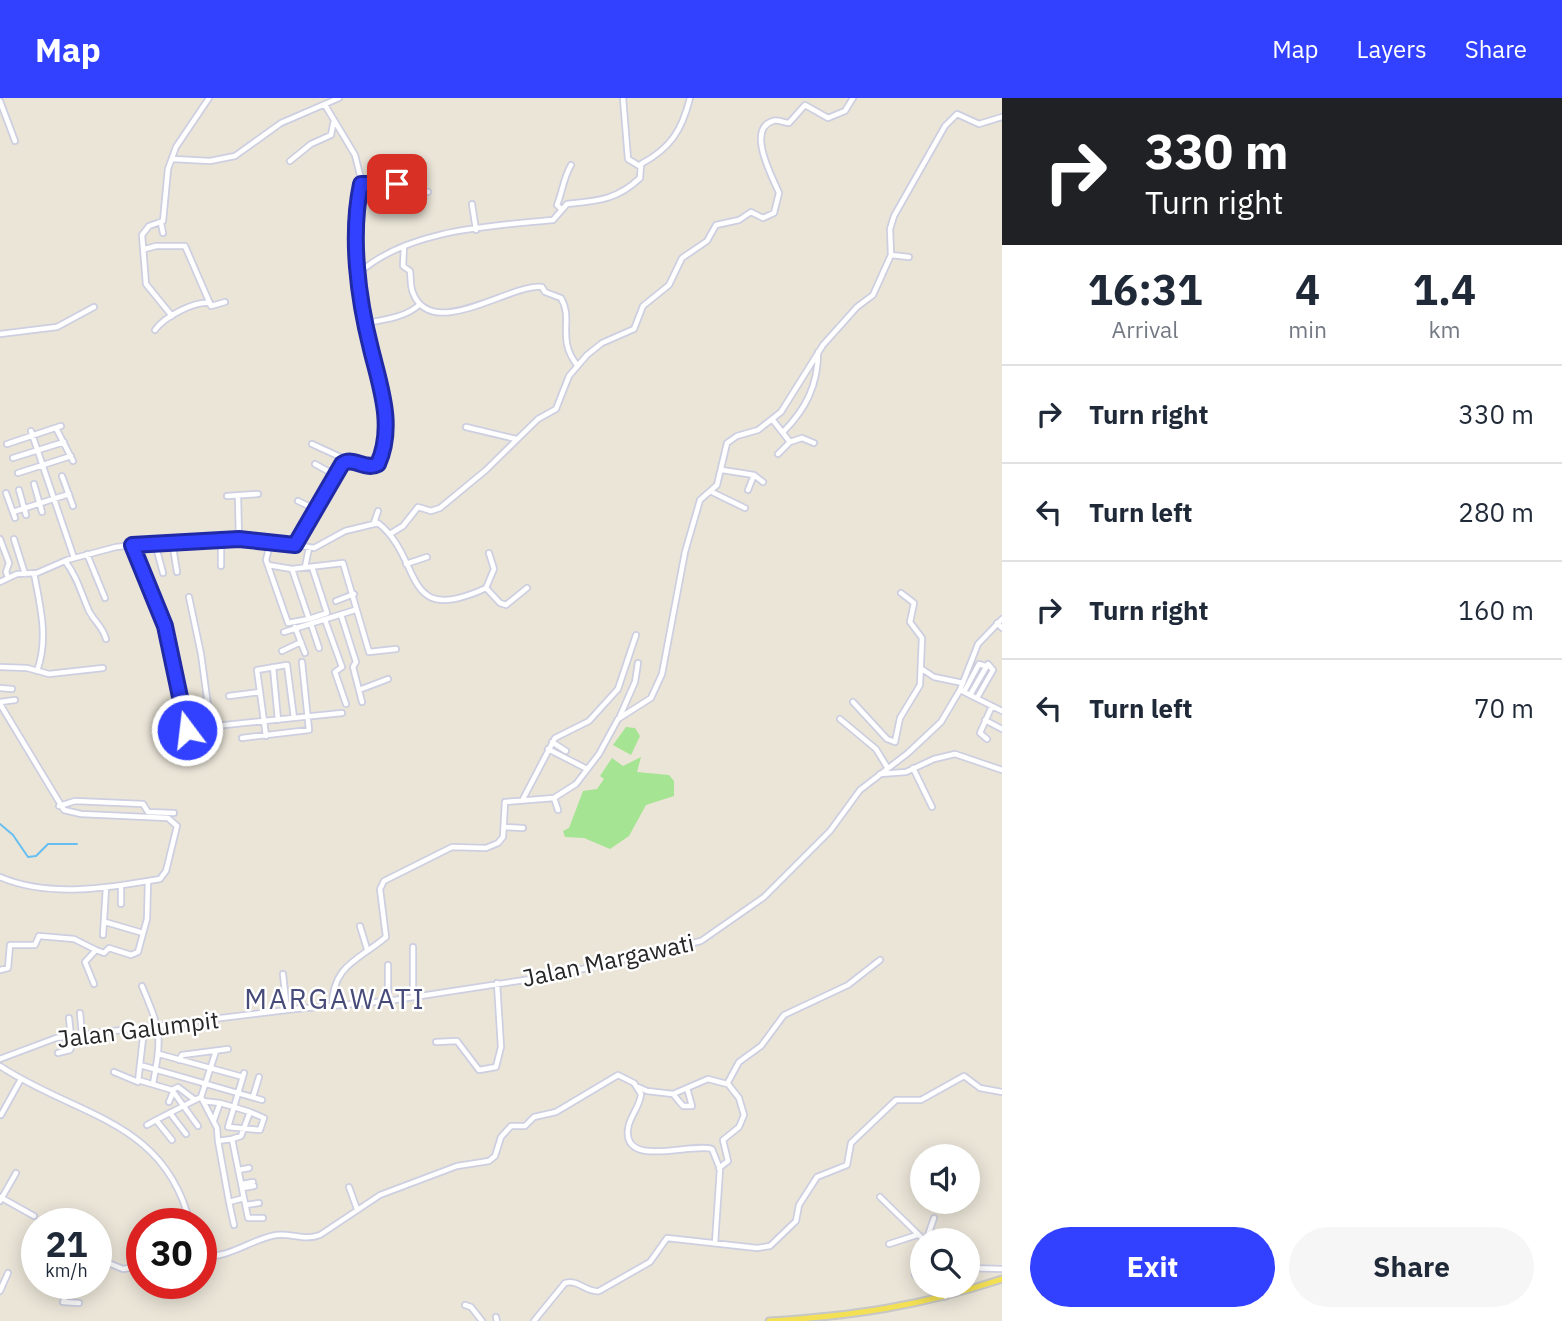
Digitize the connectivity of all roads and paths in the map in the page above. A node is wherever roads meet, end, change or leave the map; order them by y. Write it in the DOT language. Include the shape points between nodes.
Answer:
graph roads {
  1 [pos="209,98"];
  2 [pos="339,98"];
  3 [pos="623,98"];
  4 [pos="690,98"];
  5 [pos="853,98"];
  6 [pos="0,101"];
  7 [pos="325,105"];
  8 [pos="1002,117"];
  9 [pos="334,119"];
  10 [pos="15,141"];
  11 [pos="173,159"];
  12 [pos="290,161"];
  13 [pos="571,165"];
  14 [pos="641,167"];
  15 [pos="361,184"];
  16 [pos="428,192"];
  17 [pos="472,204"];
  18 [pos="561,209"];
  19 [pos="161,223"];
  20 [pos="476,230"];
  21 [pos="163,233"];
  22 [pos="404,246"];
  23 [pos="145,249"];
  24 [pos="891,255"];
  25 [pos="909,257"];
  26 [pos="359,273"];
  27 [pos="225,302"];
  28 [pos="210,303"];
  29 [pos="420,304"];
  30 [pos="94,307"];
  31 [pos="172,316"];
  32 [pos="366,323"];
  33 [pos="155,330"];
  34 [pos="0,334"];
  35 [pos="818,352"];
  36 [pos="577,365"];
  37 [pos="772,419"];
  38 [pos="466,427"];
  39 [pos="783,432"];
  40 [pos="32,433"];
  41 [pos="516,439"];
  42 [pos="64,442"];
  43 [pos="790,442"];
  44 [pos="814,443"];
  45 [pos="6,444"];
  46 [pos="313,444"];
  47 [pos="38,450"];
  48 [pos="778,454"];
  49 [pos="13,458"];
  50 [pos="350,461"];
  51 [pos="315,464"];
  52 [pos="43,466"];
  53 [pos="722,470"];
  54 [pos="18,473"];
  55 [pos="335,475"];
  56 [pos="754,475"];
  57 [pos="62,476"];
  58 [pos="762,482"];
  59 [pos="34,484"];
  60 [pos="19,490"];
  61 [pos="748,490"];
  62 [pos="712,492"];
  63 [pos="5,493"];
  64 [pos="69,494"];
  65 [pos="258,494"];
  66 [pos="226,496"];
  67 [pos="238,497"];
  68 [pos="54,498"];
  69 [pos="298,501"];
  70 [pos="39,503"];
  71 [pos="73,506"];
  72 [pos="745,508"];
  73 [pos="24,509"];
  74 [pos="317,510"];
  75 [pos="378,511"];
  76 [pos="42,512"];
  77 [pos="26,515"];
  78 [pos="374,524"];
  79 [pos="390,534"];
  80 [pos="0,538"];
  81 [pos="14,539"];
  82 [pos="239,539"];
  83 [pos="271,540"];
  84 [pos="172,541"];
  85 [pos="221,541"];
  86 [pos="155,543"];
  87 [pos="132,545"];
  88 [pos="295,545"];
  89 [pos="309,548"];
  90 [pos="489,553"];
  91 [pos="87,554"];
  92 [pos="426,557"];
  93 [pos="74,558"];
  94 [pos="65,561"];
  95 [pos="406,564"];
  96 [pos="268,565"];
  97 [pos="221,566"];
  98 [pos="308,567"];
  99 [pos="292,569"];
  100 [pos="177,572"];
  101 [pos="34,573"];
  102 [pos="163,573"];
  103 [pos="25,574"];
  104 [pos="8,578"];
  105 [pos="0,582"];
  106 [pos="527,588"];
  107 [pos="486,589"];
  108 [pos="901,593"];
  109 [pos="354,594"];
  110 [pos="189,597"];
  111 [pos="105,598"];
  112 [pos="336,601"];
  113 [pos="355,610"];
  114 [pos="341,615"];
  115 [pos="325,620"];
  116 [pos="1000,621"];
  117 [pos="310,622"];
  118 [pos="295,627"];
  119 [pos="1002,628"];
  120 [pos="284,632"];
  121 [pos="636,635"];
  122 [pos="106,639"];
  123 [pos="301,642"];
  124 [pos="319,648"];
  125 [pos="396,649"];
  126 [pos="282,651"];
  127 [pos="305,653"];
  128 [pos="302,662"];
  129 [pos="638,663"];
  130 [pos="985,666"];
  131 [pos="0,667"];
  132 [pos="273,667"];
  133 [pos="103,668"];
  134 [pos="922,669"];
  135 [pos="37,671"];
  136 [pos="388,678"];
  137 [pos="963,683"];
  138 [pos="0,688"];
  139 [pos="12,689"];
  140 [pos="359,690"];
  141 [pos="962,691"];
  142 [pos="260,692"];
  143 [pos="970,695"];
  144 [pos="229,696"];
  145 [pos="977,698"];
  146 [pos="15,700"];
  147 [pos="1,702"];
  148 [pos="362,702"];
  149 [pos="853,702"];
  150 [pos="346,704"];
  151 [pos="992,706"];
  152 [pos="1002,711"];
  153 [pos="342,713"];
  154 [pos="309,717"];
  155 [pos="620,717"];
  156 [pos="294,719"];
  157 [pos="840,719"];
  158 [pos="278,720"];
  159 [pos="985,720"];
  160 [pos="264,722"];
  161 [pos="211,728"];
  162 [pos="1002,729"];
  163 [pos="265,736"];
  164 [pos="242,738"];
  165 [pos="987,738"];
  166 [pos="552,742"];
  167 [pos="548,749"];
  168 [pos="566,751"];
  169 [pos="887,767"];
  170 [pos="913,768"];
  171 [pos="587,769"];
  172 [pos="1002,770"];
  173 [pos="879,774"];
  174 [pos="523,799"];
  175 [pos="554,799"];
  176 [pos="61,805"];
  177 [pos="932,807"];
  178 [pos="558,810"];
  179 [pos="174,813"];
  180 [pos="504,827"];
  181 [pos="523,828"];
  182 [pos="0,877"];
  183 [pos="148,882"];
  184 [pos="121,888"];
  185 [pos="106,890"];
  186 [pos="121,904"];
  187 [pos="104,922"];
  188 [pos="360,926"];
  189 [pos="143,933"];
  190 [pos="103,935"];
  191 [pos="413,947"];
  192 [pos="367,949"];
  193 [pos="96,950"];
  194 [pos="880,960"];
  195 [pos="388,965"];
  196 [pos="0,970"];
  197 [pos="283,974"];
  198 [pos="498,983"];
  199 [pos="94,984"];
  200 [pos="486,985"];
  201 [pos="142,986"];
  202 [pos="413,997"];
  203 [pos="388,1001"];
  204 [pos="332,1007"];
  205 [pos="290,1010"];
  206 [pos="80,1013"];
  207 [pos="69,1018"];
  208 [pos="159,1027"];
  209 [pos="144,1028"];
  210 [pos="82,1035"];
  211 [pos="71,1036"];
  212 [pos="436,1042"];
  213 [pos="228,1049"];
  214 [pos="216,1051"];
  215 [pos="58,1053"];
  216 [pos="159,1054"];
  217 [pos="1,1059"];
  218 [pos="179,1060"];
  219 [pos="140,1065"];
  220 [pos="0,1066"];
  221 [pos="156,1069"];
  222 [pos="211,1069"];
  223 [pos="114,1072"];
  224 [pos="259,1077"];
  225 [pos="21,1079"];
  226 [pos="138,1080"];
  227 [pos="153,1084"];
  228 [pos="207,1084"];
  229 [pos="728,1084"];
  230 [pos="638,1086"];
  231 [pos="687,1088"];
  232 [pos="173,1091"];
  233 [pos="1002,1092"];
  234 [pos="239,1093"];
  235 [pos="674,1094"];
  236 [pos="253,1097"];
  237 [pos="200,1099"];
  238 [pos="262,1100"];
  239 [pos="169,1102"];
  240 [pos="220,1103"];
  241 [pos="185,1104"];
  242 [pos="234,1107"];
  243 [pos="250,1112"];
  244 [pos="170,1113"];
  245 [pos="1,1115"];
  246 [pos="156,1120"];
  247 [pos="213,1121"];
  248 [pos="147,1125"];
  249 [pos="198,1126"];
  250 [pos="228,1127"];
  251 [pos="217,1128"];
  252 [pos="245,1128"];
  253 [pos="186,1134"];
  254 [pos="232,1139"];
  255 [pos="172,1140"];
  256 [pos="218,1140"];
  257 [pos="719,1166"];
  258 [pos="250,1168"];
  259 [pos="239,1170"];
  260 [pos="16,1173"];
  261 [pos="254,1184"];
  262 [pos="242,1186"];
  263 [pos="349,1187"];
  264 [pos="880,1197"];
  265 [pos="244,1198"];
  266 [pos="1,1199"];
  267 [pos="229,1202"];
  268 [pos="259,1203"];
  269 [pos="246,1205"];
  270 [pos="356,1207"];
  271 [pos="186,1208"];
  272 [pos="21,1209"];
  273 [pos="263,1218"];
  274 [pos="934,1218"];
  275 [pos="234,1225"];
  276 [pos="911,1228"];
  277 [pos="930,1228"];
  278 [pos="910,1237"];
  279 [pos="715,1242"];
  280 [pos="889,1244"];
  281 [pos="217,1254"];
  282 [pos="980,1268"];
  283 [pos="1002,1269"];
  284 [pos="8,1273"];
  285 [pos="1002,1279"];
  286 [pos="980,1286"];
  287 [pos="0,1291"];
  288 [pos="945,1298"];
  289 [pos="67,1299"];
  290 [pos="79,1303"];
  291 [pos="464,1305"];
  292 [pos="850,1318"];
  293 [pos="815,1320"];
  294 [pos="482,1321"];
  295 [pos="534,1321"];
  296 [pos="769,1321"];
  297 [pos="775,1321"];
  1 -- 11 [label="street" via="178,142"];
  2 -- 7 [label="street"];
  3 -- 14 [label="street" via="628,159"];
  4 -- 14 [label="street" via="672,142"];
  5 -- 36 [label="street" via="845,111 828,118 806,105 789,123 769,123 762,147 765,167 779,193 774,213 763,218 751,212 716,225 708,241 682,258 669,285 643,306 634,329 602,343"];
  6 -- 10 [label="street"];
  7 -- 9 [label="street"];
  7 -- 11 [label="street" via="281,123 235,156 210,161"];
  8 -- 24 [label="street" via="979,124 957,114 945,126 894,216"];
  9 -- 12 [label="street" via="331,135"];
  9 -- 15 [label="street" via="355,155"];
  11 -- 19 [label="street"];
  13 -- 18 [label="street" via="557,205"];
  14 -- 18 [label="street" via="640,178 618,196 569,203"];
  15 -- 16 [label="street" via="402,184"];
  15 -- 26 [label="street" via="354,217"];
  17 -- 20 [label="street"];
  18 -- 20 [label="street" via="553,220"];
  19 -- 21 [label="street"];
  19 -- 23 [label="street" via="143,232"];
  20 -- 22 [label="street"];
  22 -- 26 [label="street"];
  22 -- 29 [label="street" via="404,267 410,271 413,294"];
  23 -- 28 [label="street" via="185,246"];
  23 -- 31 [label="street" via="146,284"];
  24 -- 25 [label="street"];
  24 -- 35 [label="street" via="873,295"];
  26 -- 32 [label="street"];
  27 -- 28 [label="street" via="215,308"];
  28 -- 31 [label="street" via="202,302"];
  29 -- 32 [label="street" via="392,318"];
  29 -- 36 [label="street" via="445,312 541,286 564,301 566,345"];
  30 -- 34 [label="street" via="60,327"];
  31 -- 33 [label="street"];
  32 -- 50 [label="street" via="383,391 383,441 377,465"];
  35 -- 37 [label="street" via="797,390"];
  35 -- 39 [label="street" via="809,398"];
  36 -- 41 [label="street" via="558,407"];
  37 -- 39 [label="street"];
  37 -- 53 [label="street" via="758,430 730,440"];
  38 -- 41 [label="street"];
  39 -- 43 [label="street"];
  40 -- 42 [label="street" via="59,427"];
  40 -- 45 [label="street"];
  40 -- 47 [label="street"];
  41 -- 79 [label="street" via="462,491 436,510 417,508"];
  42 -- 47 [label="street"];
  42 -- 52 [label="street" via="72,459"];
  43 -- 44 [label="street" via="802,438"];
  43 -- 48 [label="street"];
  46 -- 50 [label="street"];
  47 -- 49 [label="street"];
  47 -- 52 [label="street"];
  50 -- 55 [label="street"];
  51 -- 55 [label="street"];
  52 -- 54 [label="street"];
  52 -- 68 [label="street"];
  53 -- 56 [label="street"];
  53 -- 62 [label="street"];
  55 -- 74 [label="street"];
  56 -- 58 [label="street"];
  56 -- 61 [label="street"];
  57 -- 64 [label="street"];
  59 -- 70 [label="street"];
  60 -- 73 [label="street"];
  62 -- 72 [label="street"];
  62 -- 155 [label="street" via="701,496 685,552 660,682 648,701"];
  63 -- 73 [label="street" via="14,515"];
  64 -- 68 [label="street"];
  64 -- 71 [label="street"];
  65 -- 67 [label="street"];
  66 -- 67 [label="street"];
  67 -- 82 [label="street"];
  68 -- 70 [label="street"];
  68 -- 93 [label="street"];
  69 -- 74 [label="street"];
  70 -- 73 [label="street"];
  70 -- 76 [label="street"];
  73 -- 77 [label="street"];
  74 -- 88 [label="street"];
  75 -- 78 [label="street"];
  78 -- 79 [label="street"];
  78 -- 89 [label="street"];
  79 -- 95 [label="street"];
  80 -- 104 [label="street" via="9,563"];
  81 -- 103 [label="street"];
  82 -- 83 [label="street"];
  82 -- 85 [label="street"];
  83 -- 88 [label="street"];
  83 -- 96 [label="street"];
  84 -- 85 [label="street"];
  84 -- 86 [label="street"];
  84 -- 100 [label="street"];
  85 -- 97 [label="street"];
  86 -- 87 [label="street"];
  86 -- 102 [label="street"];
  87 -- 91 [label="street"];
  87 -- 161 [label="street" via="165,626 185,728"];
  88 -- 89 [label="street"];
  89 -- 98 [label="street"];
  90 -- 107 [label="street" via="494,569"];
  91 -- 93 [label="street"];
  91 -- 111 [label="street"];
  92 -- 95 [label="street"];
  93 -- 94 [label="street"];
  94 -- 101 [label="street"];
  94 -- 122 [label="street"];
  95 -- 107 [label="street" via="418,589 430,597 455,601"];
  96 -- 99 [label="street"];
  96 -- 117 [label="street" via="288,623"];
  98 -- 99 [label="street"];
  98 -- 109 [label="street" via="343,564"];
  98 -- 117 [label="street" via="327,613"];
  99 -- 117 [label="street"];
  101 -- 103 [label="street"];
  101 -- 135 [label="street" via="44,630"];
  103 -- 104 [label="street"];
  104 -- 105 [label="street"];
  106 -- 107 [label="street" via="506,605"];
  108 -- 134 [label="street" via="914,603 911,622 922,638"];
  109 -- 112 [label="street"];
  109 -- 113 [label="street"];
  110 -- 161 [label="street"];
  113 -- 114 [label="street"];
  113 -- 125 [label="street" via="369,652"];
  114 -- 115 [label="street"];
  114 -- 140 [label="street" via="356,662 353,667"];
  115 -- 117 [label="street"];
  115 -- 150 [label="street" via="342,667 335,672"];
  116 -- 119 [label="street"];
  116 -- 137 [label="street" via="978,644"];
  117 -- 118 [label="street"];
  117 -- 124 [label="street"];
  118 -- 120 [label="street"];
  118 -- 123 [label="street"];
  121 -- 166 [label="street" via="620,685 608,703 589,722"];
  123 -- 126 [label="street"];
  123 -- 127 [label="street"];
  128 -- 154 [label="street"];
  129 -- 155 [label="street"];
  130 -- 141 [label="street" via="979,664"];
  130 -- 143 [label="street"];
  130 -- 145 [label="street" via="993,670"];
  131 -- 135 [label="street"];
  132 -- 142 [label="street" via="257,670"];
  132 -- 156 [label="street" via="287,665"];
  132 -- 158 [label="street"];
  133 -- 135 [label="street" via="49,674"];
  134 -- 137 [label="street"];
  134 -- 149 [label="street" via="918,692 900,718 893,744"];
  136 -- 140 [label="street"];
  137 -- 141 [label="street"];
  138 -- 139 [label="street"];
  140 -- 148 [label="street"];
  141 -- 143 [label="street"];
  141 -- 169 [label="street, Jalan Margawati" via="933,731"];
  142 -- 144 [label="street"];
  142 -- 160 [label="street"];
  143 -- 145 [label="street"];
  145 -- 151 [label="street"];
  146 -- 147 [label="street"];
  147 -- 176 [label="street"];
  151 -- 152 [label="street"];
  151 -- 159 [label="street"];
  153 -- 154 [label="street"];
  154 -- 156 [label="street"];
  154 -- 163 [label="street" via="307,732"];
  155 -- 171 [label="street"];
  156 -- 158 [label="street"];
  157 -- 169 [label="street" via="876,749"];
  158 -- 160 [label="street"];
  159 -- 162 [label="street"];
  159 -- 165 [label="street" via="980,734"];
  160 -- 161 [label="street"];
  160 -- 163 [label="street"];
  163 -- 164 [label="street"];
  166 -- 167 [label="street"];
  166 -- 168 [label="street"];
  167 -- 171 [label="street"];
  167 -- 174 [label="street"];
  169 -- 173 [label="street, Jalan Margawati"];
  170 -- 172 [label="street" via="956,754"];
  170 -- 173 [label="street"];
  170 -- 177 [label="street"];
  171 -- 175 [label="street" via="576,784"];
  173 -- 198 [label="street, Jalan Margawati" via="764,897 701,941 556,975"];
  174 -- 175 [label="street"];
  174 -- 180 [label="street" via="505,802"];
  175 -- 178 [label="street"];
  176 -- 179 [label="street" via="80,801 144,804 148,812"];
  176 -- 183 [label="street" via="81,814 170,819 176,828 164,876"];
  180 -- 181 [label="street"];
  180 -- 192 [label="street" via="502,839 494,846 454,847 387,879 380,889 386,937"];
  182 -- 185 [label="street" via="31,887"];
  183 -- 184 [label="street"];
  183 -- 189 [label="street"];
  184 -- 185 [label="street"];
  184 -- 186 [label="street"];
  185 -- 187 [label="street"];
  187 -- 189 [label="street"];
  187 -- 190 [label="street"];
  188 -- 192 [label="street"];
  189 -- 193 [label="street" via="135,955 108,948 104,953"];
  191 -- 202 [label="street"];
  192 -- 204 [label="street" via="334,984"];
  193 -- 196 [label="street" via="74,939 39,936 35,945 10,945 8,968"];
  193 -- 199 [label="street" via="85,962"];
  194 -- 229 [label="street" via="850,984 784,1015 761,1046 739,1062"];
  195 -- 203 [label="street"];
  197 -- 205 [label="street"];
  198 -- 200 [label="street, Jalan Margawati"];
  198 -- 212 [label="street" via="496,1067 479,1070 457,1041"];
  200 -- 202 [label="street, Jalan Galumpit"];
  201 -- 208 [label="street"];
  202 -- 203 [label="street, Jalan Galumpit"];
  203 -- 204 [label="street, Jalan Galumpit"];
  204 -- 205 [label="street, Jalan Galumpit"];
  205 -- 208 [label="street, Jalan Galumpit"];
  206 -- 210 [label="street"];
  207 -- 211 [label="street"];
  208 -- 209 [label="street, Jalan Galumpit"];
  208 -- 216 [label="street"];
  209 -- 210 [label="street, Jalan Galumpit"];
  209 -- 219 [label="street"];
  210 -- 211 [label="street, Jalan Galumpit"];
  211 -- 215 [label="street" via="70,1050"];
  211 -- 217 [label="street, Jalan Galumpit" via="41,1042"];
  213 -- 214 [label="street"];
  214 -- 218 [label="street" via="182,1055"];
  214 -- 222 [label="street"];
  216 -- 218 [label="street"];
  216 -- 221 [label="street"];
  218 -- 222 [label="street"];
  219 -- 221 [label="street"];
  219 -- 226 [label="street"];
  220 -- 225 [label="street"];
  221 -- 227 [label="street"];
  221 -- 228 [label="street"];
  222 -- 228 [label="street"];
  222 -- 234 [label="street" via="243,1075"];
  223 -- 226 [label="street"];
  224 -- 236 [label="street"];
  225 -- 245 [label="street"];
  225 -- 271 [label="street" via="131,1133 169,1172"];
  226 -- 227 [label="street"];
  227 -- 232 [label="street"];
  228 -- 234 [label="street"];
  228 -- 237 [label="street"];
  229 -- 231 [label="street" via="708,1079"];
  229 -- 257 [label="street" via="744,1115 739,1127 723,1140 728,1161"];
  230 -- 235 [label="street"];
  230 -- 257 [label="street" via="641,1099 627,1131 633,1146 658,1153 708,1147"];
  230 -- 270 [label="street" via="616,1076 556,1112 534,1117 527,1125 511,1126 488,1161 457,1166"];
  231 -- 235 [label="street"];
  231 -- 235 [label="street" via="693,1103 689,1107"];
  232 -- 237 [label="street" via="178,1087"];
  232 -- 239 [label="street"];
  232 -- 241 [label="street"];
  233 -- 279 [label="street" via="980,1088 964,1076 921,1100 896,1100 851,1143 847,1165 817,1177 799,1205 796,1222 770,1246"];
  234 -- 236 [label="street"];
  234 -- 242 [label="street"];
  236 -- 238 [label="street"];
  237 -- 240 [label="street"];
  237 -- 241 [label="street"];
  237 -- 247 [label="street"];
  240 -- 242 [label="street"];
  240 -- 247 [label="street"];
  241 -- 244 [label="street"];
  241 -- 249 [label="street"];
  242 -- 243 [label="street"];
  242 -- 250 [label="street"];
  243 -- 252 [label="street"];
  243 -- 252 [label="street" via="264,1120 260,1130"];
  244 -- 246 [label="street"];
  244 -- 253 [label="street"];
  246 -- 248 [label="street"];
  246 -- 255 [label="street"];
  247 -- 251 [label="street"];
  250 -- 251 [label="street"];
  250 -- 252 [label="street"];
  251 -- 256 [label="street"];
  252 -- 254 [label="street"];
  254 -- 256 [label="street"];
  254 -- 259 [label="street"];
  256 -- 267 [label="street"];
  257 -- 279 [label="street"];
  258 -- 259 [label="street"];
  259 -- 262 [label="street"];
  260 -- 266 [label="street"];
  261 -- 262 [label="street"];
  262 -- 265 [label="street"];
  263 -- 270 [label="street"];
  264 -- 276 [label="street"];
  265 -- 267 [label="street"];
  265 -- 269 [label="street"];
  266 -- 272 [label="street"];
  267 -- 275 [label="street"];
  268 -- 269 [label="street"];
  269 -- 273 [label="street" via="249,1219"];
  270 -- 281 [label="street" via="314,1237 276,1235 239,1251"];
  274 -- 277 [label="street"];
  278 -- 280 [label="street"];
  279 -- 295 [label="street" via="665,1239 650,1262 599,1291 565,1283"];
  282 -- 283 [label="street"];
  284 -- 287 [label="street"];
  285 -- 286 [label="main road"];
  288 -- 292 [label="main road"];
  289 -- 290 [label="street"];
  291 -- 294 [label="street"];
  292 -- 293 [label="main road"];
  293 -- 297 [label="main road"];
  296 -- 297 [label="main road"];
}
